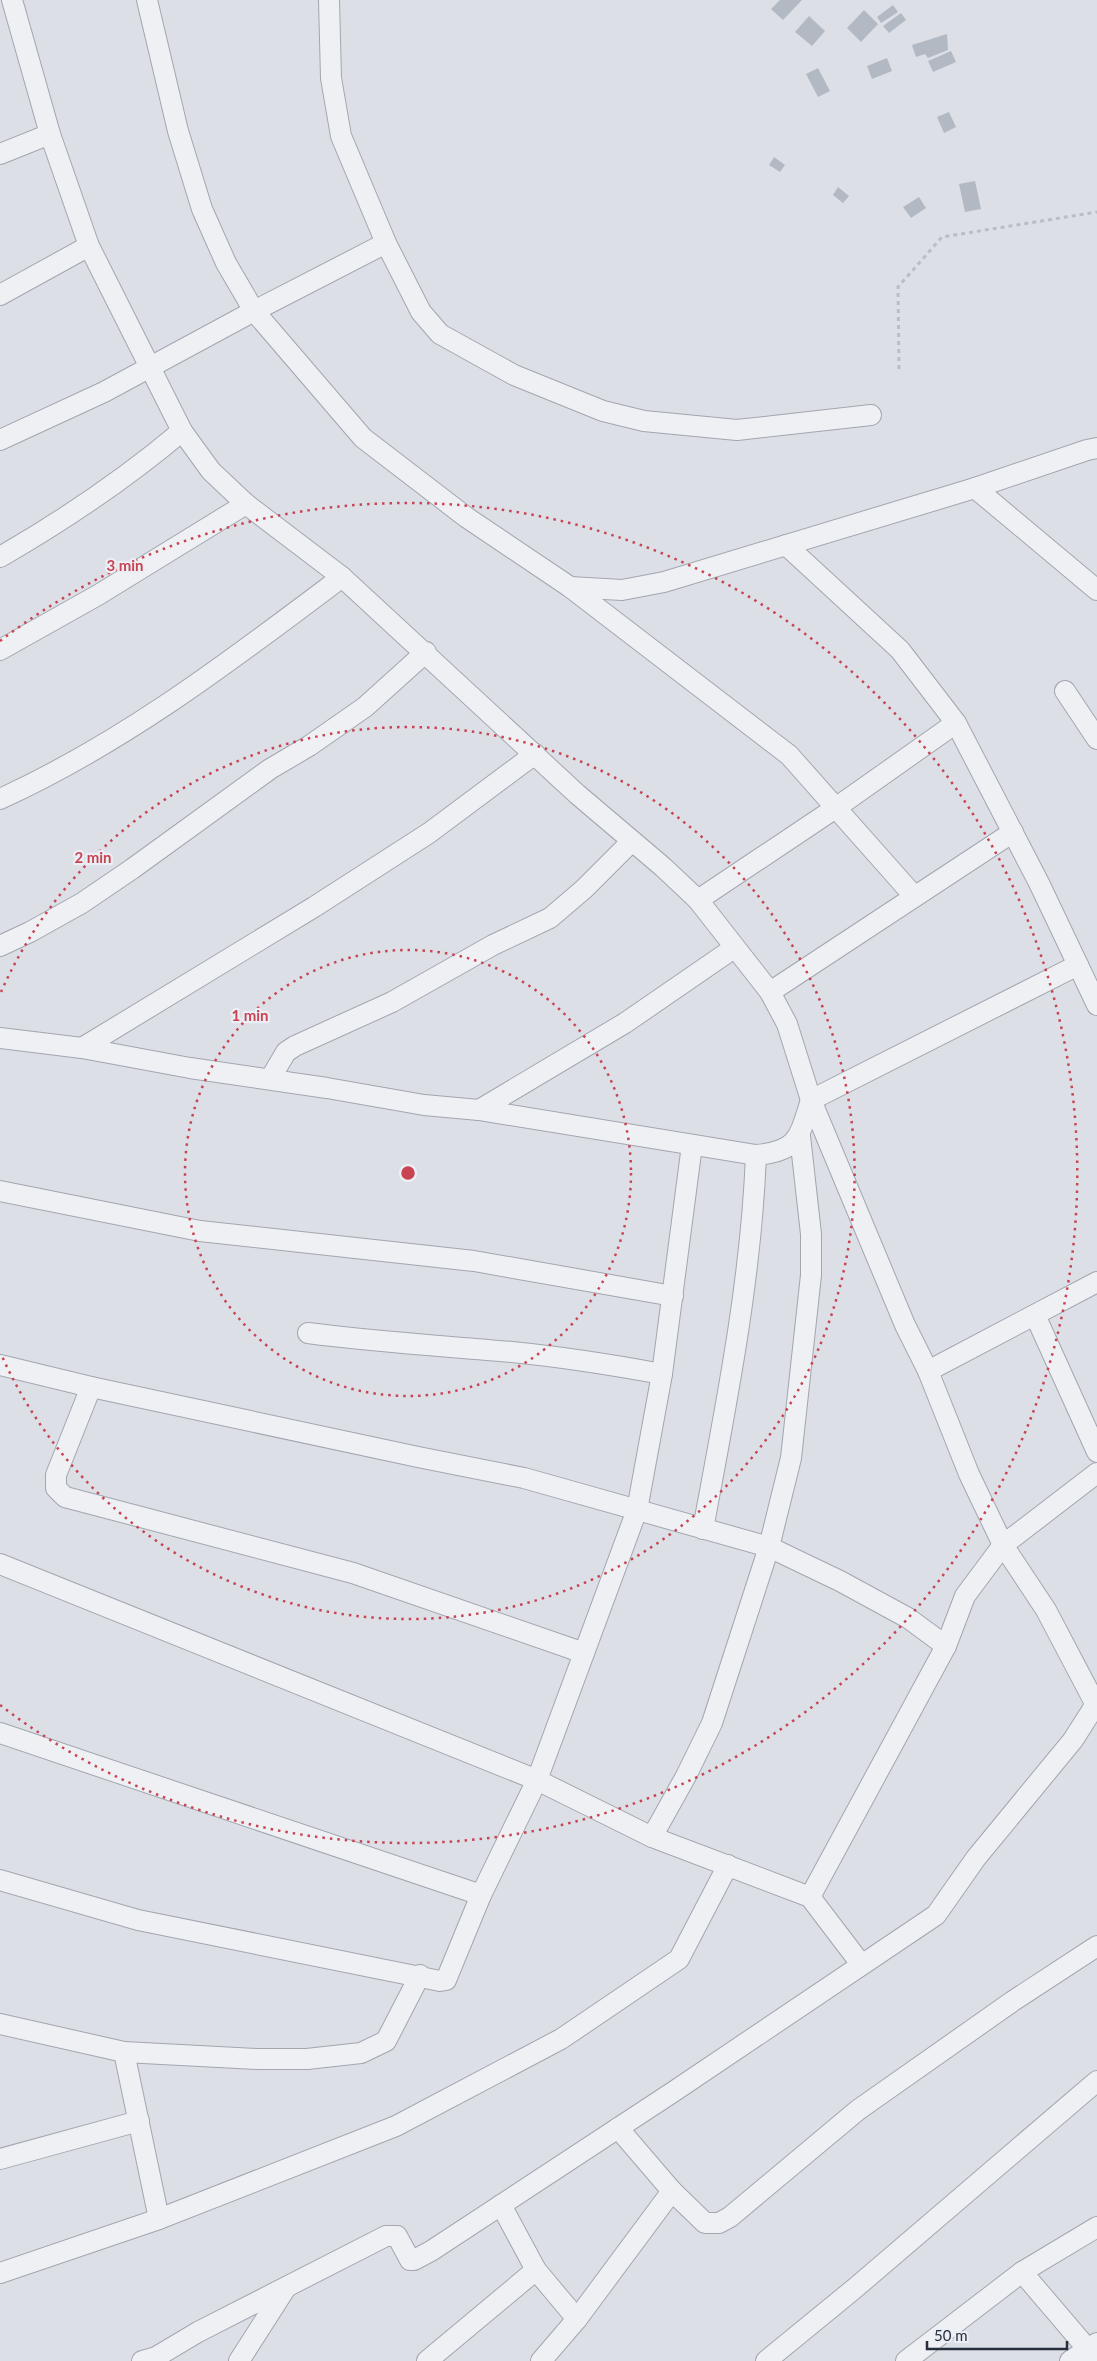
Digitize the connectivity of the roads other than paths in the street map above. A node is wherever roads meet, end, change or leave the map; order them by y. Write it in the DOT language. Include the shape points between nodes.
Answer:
graph roads {
  1 [pos="12,0"];
  2 [pos="147,0"];
  3 [pos="329,0"];
  4 [pos="50,134"];
  5 [pos="0,154"];
  6 [pos="386,243"];
  7 [pos="89,246"];
  8 [pos="0,295"];
  9 [pos="254,311"];
  10 [pos="148,367"];
  11 [pos="871,415"];
  12 [pos="182,431"];
  13 [pos="0,440"];
  14 [pos="1094,452"];
  15 [pos="975,488"];
  16 [pos="246,504"];
  17 [pos="786,545"];
  18 [pos="0,557"];
  19 [pos="342,577"];
  20 [pos="570,587"];
  21 [pos="1097,590"];
  22 [pos="0,650"];
  23 [pos="426,652"];
  24 [pos="1065,691"];
  25 [pos="956,723"];
  26 [pos="1097,739"];
  27 [pos="535,754"];
  28 [pos="0,799"];
  29 [pos="837,807"];
  30 [pos="1013,832"];
  31 [pos="632,841"];
  32 [pos="914,896"];
  33 [pos="698,900"];
  34 [pos="0,946"];
  35 [pos="734,948"];
  36 [pos="1078,965"];
  37 [pos="770,992"];
  38 [pos="1097,1005"];
  39 [pos="0,1038"];
  40 [pos="82,1048"];
  41 [pos="270,1079"];
  42 [pos="811,1100"];
  43 [pos="479,1110"];
  44 [pos="800,1136"];
  45 [pos="692,1145"];
  46 [pos="756,1155"];
  47 [pos="0,1191"];
  48 [pos="1097,1282"];
  49 [pos="673,1296"];
  50 [pos="1035,1314"];
  51 [pos="308,1333"];
  52 [pos="0,1365"];
  53 [pos="928,1371"];
  54 [pos="662,1374"];
  55 [pos="91,1387"];
  56 [pos="1097,1452"];
  57 [pos="1097,1473"];
  58 [pos="637,1510"];
  59 [pos="703,1529"];
  60 [pos="1003,1545"];
  61 [pos="769,1547"];
  62 [pos="0,1564"];
  63 [pos="946,1646"];
  64 [pos="584,1653"];
  65 [pos="1096,1705"];
  66 [pos="0,1733"];
  67 [pos="537,1780"];
  68 [pos="652,1837"];
  69 [pos="728,1865"];
  70 [pos="0,1880"];
  71 [pos="482,1895"];
  72 [pos="810,1897"];
  73 [pos="1097,1946"];
  74 [pos="861,1964"];
  75 [pos="420,1976"];
  76 [pos="0,2024"];
  77 [pos="124,2052"];
  78 [pos="1097,2080"];
  79 [pos="139,2121"];
  80 [pos="618,2128"];
  81 [pos="0,2159"];
  82 [pos="672,2191"];
  83 [pos="501,2205"];
  84 [pos="159,2219"];
  85 [pos="1097,2227"];
  86 [pos="536,2270"];
  87 [pos="1022,2272"];
  88 [pos="0,2273"];
  89 [pos="285,2289"];
  90 [pos="577,2319"];
  91 [pos="1094,2350"];
  92 [pos="919,2357"];
  93 [pos="150,2360"];
  94 [pos="239,2361"];
  95 [pos="427,2361"];
  96 [pos="541,2361"];
  97 [pos="766,2361"];
  98 [pos="1070,2361"];
  1 -- 4 [label="street"];
  2 -- 9 [label="street" via="178,131 202,209 226,263"];
  3 -- 6 [label="street" via="331,78 341,136"];
  4 -- 5 [label="street"];
  4 -- 7 [label="street"];
  6 -- 9 [label="street"];
  6 -- 11 [label="street" via="421,312 440,334 514,375 603,411 644,421 737,430"];
  7 -- 8 [label="street"];
  7 -- 10 [label="street"];
  9 -- 10 [label="street"];
  9 -- 20 [label="street" via="363,438 466,517"];
  10 -- 12 [label="street"];
  10 -- 13 [label="street" via="104,392"];
  12 -- 16 [label="street" via="211,471"];
  12 -- 18 [label="street" via="136,470 81,509"];
  14 -- 15 [label="street"];
  15 -- 17 [label="street"];
  15 -- 21 [label="street"];
  16 -- 19 [label="street"];
  16 -- 22 [label="street" via="98,595"];
  17 -- 20 [label="street" via="664,582 622,590"];
  17 -- 25 [label="street" via="900,650"];
  19 -- 23 [label="street"];
  19 -- 28 [label="street" via="127,732 78,761"];
  20 -- 29 [label="street" via="790,756"];
  23 -- 27 [label="street"];
  23 -- 34 [label="street" via="365,706 270,769 146,859 82,903"];
  24 -- 26 [label="street"];
  25 -- 29 [label="street"];
  25 -- 30 [label="street"];
  27 -- 31 [label="street"];
  27 -- 40 [label="street" via="429,833"];
  29 -- 32 [label="street"];
  29 -- 33 [label="street"];
  30 -- 32 [label="street"];
  30 -- 36 [label="street"];
  31 -- 33 [label="street"];
  31 -- 41 [label="street" via="550,918 493,945 392,1002 295,1046 286,1052"];
  32 -- 37 [label="street"];
  33 -- 35 [label="street"];
  35 -- 37 [label="street"];
  35 -- 43 [label="street" via="625,1022"];
  36 -- 38 [label="street"];
  36 -- 42 [label="street"];
  37 -- 42 [label="street" via="787,1024"];
  39 -- 40 [label="street"];
  40 -- 41 [label="street"];
  41 -- 43 [label="street" via="424,1105"];
  42 -- 44 [label="street"];
  42 -- 53 [label="street" via="905,1325"];
  43 -- 45 [label="street"];
  44 -- 46 [label="street" via="777,1153"];
  44 -- 61 [label="street" via="811,1234 812,1275 791,1458"];
  45 -- 46 [label="street"];
  45 -- 49 [label="street"];
  46 -- 59 [label="street" via="753,1221 742,1310"];
  47 -- 49 [label="street" via="200,1231 410,1252"];
  48 -- 50 [label="street"];
  49 -- 54 [label="street"];
  50 -- 53 [label="street"];
  50 -- 56 [label="street"];
  51 -- 54 [label="street" via="539,1356"];
  52 -- 55 [label="street"];
  53 -- 60 [label="street" via="969,1474"];
  54 -- 58 [label="street"];
  55 -- 58 [label="street" via="524,1478"];
  55 -- 64 [label="street" via="56,1475 56,1488 65,1497 353,1573"];
  57 -- 60 [label="street"];
  58 -- 59 [label="street"];
  58 -- 64 [label="street"];
  59 -- 61 [label="street"];
  60 -- 63 [label="street" via="965,1596"];
  60 -- 65 [label="street" via="1046,1610"];
  61 -- 63 [label="street" via="908,1618"];
  61 -- 68 [label="street" via="712,1723"];
  62 -- 67 [label="street"];
  63 -- 72 [label="street"];
  64 -- 67 [label="street"];
  65 -- 74 [label="street" via="1073,1740 976,1858 936,1915"];
  66 -- 71 [label="street"];
  67 -- 68 [label="street"];
  67 -- 71 [label="street"];
  68 -- 69 [label="street"];
  69 -- 72 [label="street"];
  69 -- 84 [label="street" via="679,1959 561,2038 396,2126"];
  70 -- 75 [label="street" via="138,1920"];
  71 -- 75 [label="street" via="446,1980"];
  72 -- 74 [label="street"];
  73 -- 82 [label="street" via="858,2110 725,2220 705,2223"];
  74 -- 80 [label="street"];
  75 -- 77 [label="street" via="386,2041 361,2053 258,2060"];
  76 -- 77 [label="street"];
  77 -- 79 [label="street"];
  78 -- 97 [label="street"];
  79 -- 81 [label="street"];
  79 -- 84 [label="street"];
  80 -- 82 [label="street"];
  80 -- 83 [label="street"];
  82 -- 90 [label="street"];
  83 -- 86 [label="street"];
  83 -- 89 [label="street" via="414,2260 410,2260 397,2236 392,2234"];
  84 -- 88 [label="street"];
  85 -- 87 [label="street"];
  86 -- 90 [label="street"];
  86 -- 95 [label="street"];
  87 -- 91 [label="street"];
  87 -- 92 [label="street"];
  89 -- 93 [label="street"];
  89 -- 94 [label="street"];
  90 -- 96 [label="street"];
  91 -- 98 [label="street"];
}
